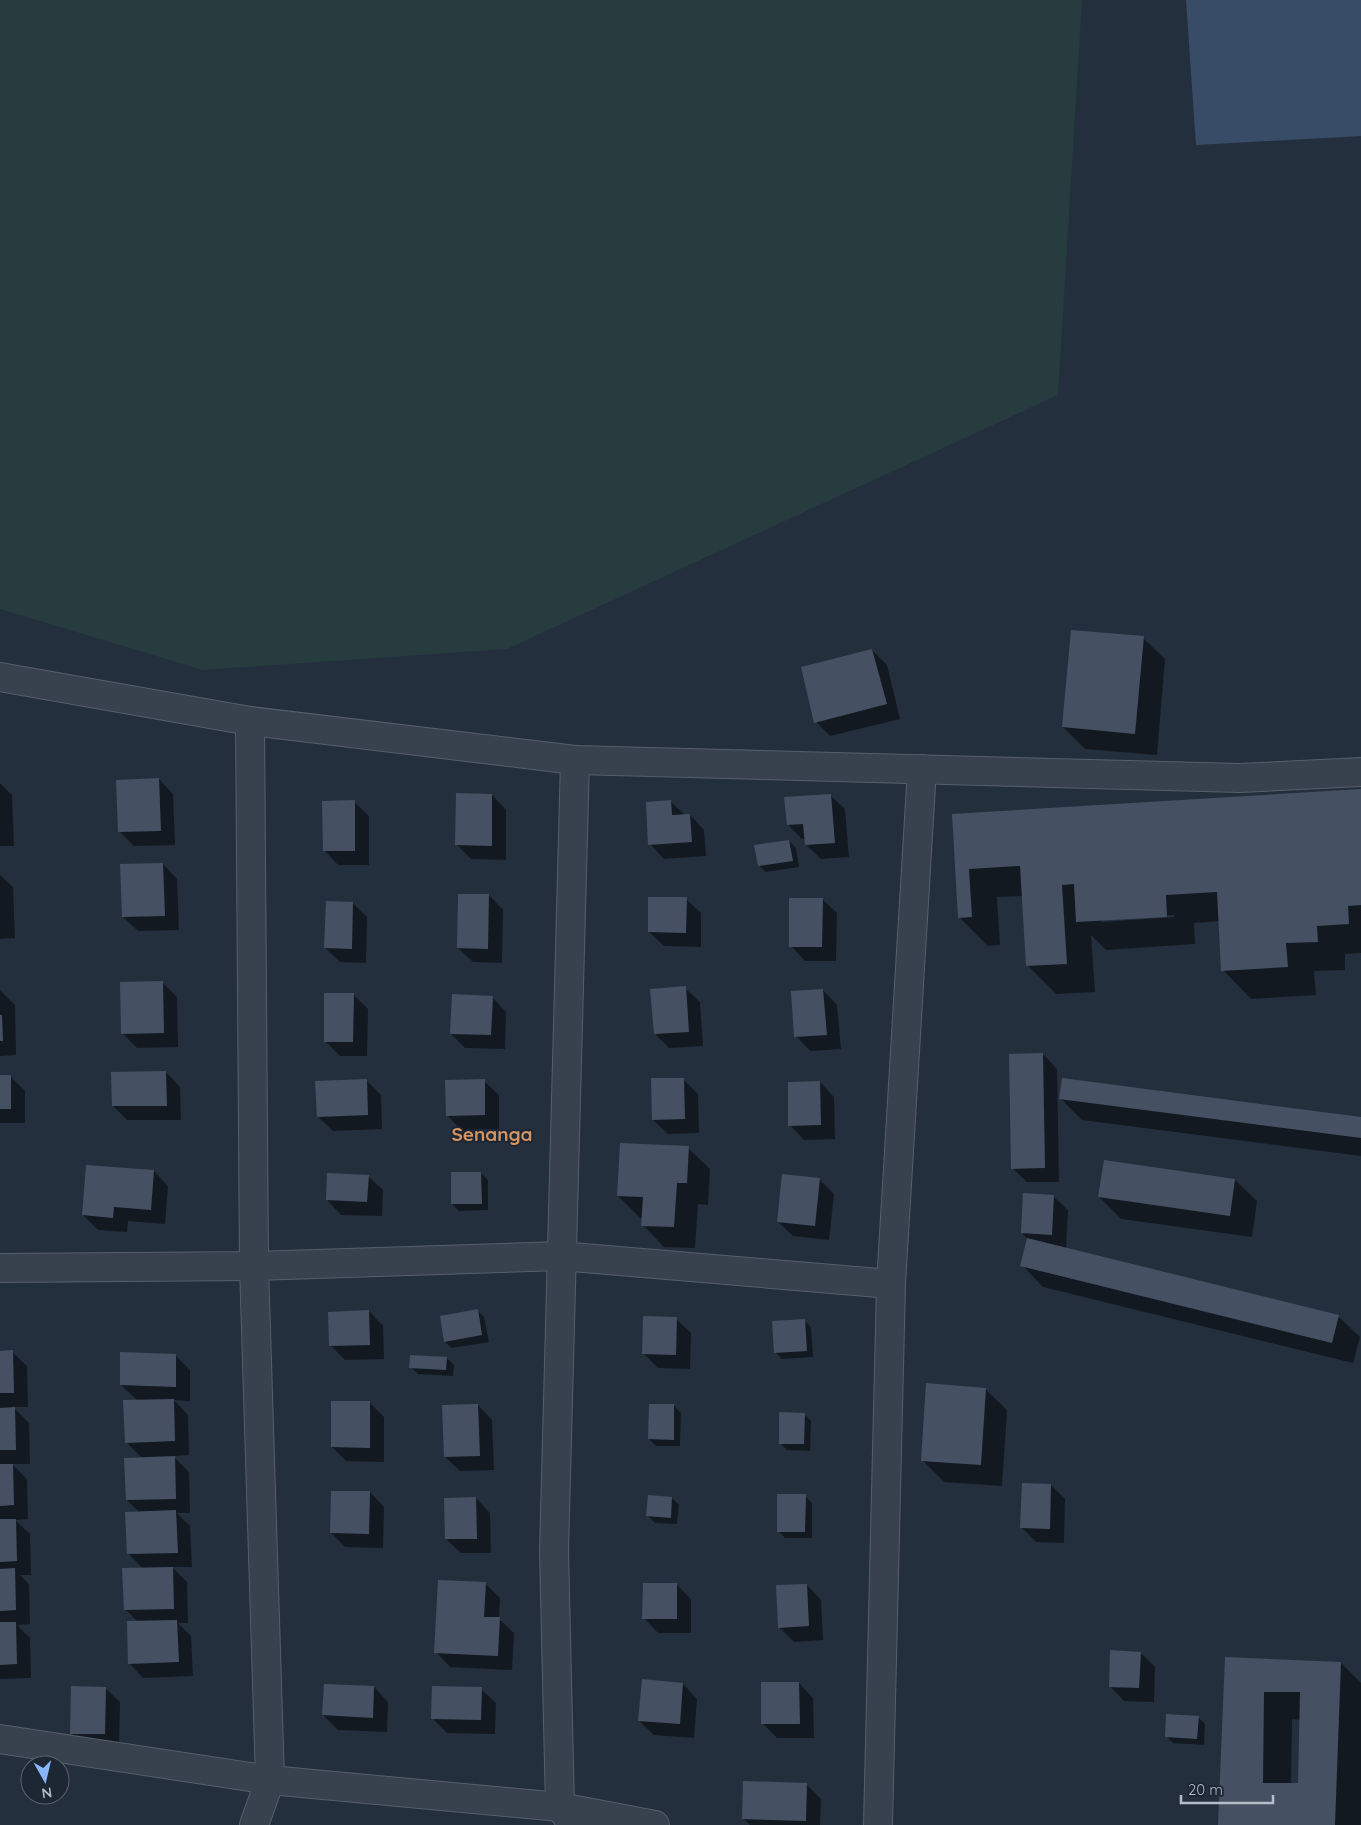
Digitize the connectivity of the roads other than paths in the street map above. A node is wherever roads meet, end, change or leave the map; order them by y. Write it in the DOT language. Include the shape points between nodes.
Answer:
graph roads {
  1 [pos="0,677"];
  2 [pos="250,721"];
  3 [pos="575,760"];
  4 [pos="922,769"];
  5 [pos="1361,772"];
  6 [pos="560,1256"];
  7 [pos="254,1266"];
  8 [pos="0,1268"];
  9 [pos="891,1284"];
  10 [pos="0,1739"];
  11 [pos="270,1780"];
  12 [pos="566,1816"];
  13 [pos="254,1825"];
  14 [pos="655,1825"];
  15 [pos="878,1825"];
  1 -- 2 [label="street"];
  2 -- 3 [label="street"];
  2 -- 7 [label="street"];
  3 -- 4 [label="street"];
  3 -- 6 [label="street"];
  4 -- 5 [label="street" via="1240,778"];
  4 -- 9 [label="street"];
  6 -- 7 [label="street"];
  6 -- 9 [label="street"];
  6 -- 12 [label="street" via="554,1551"];
  7 -- 8 [label="street"];
  7 -- 11 [label="street"];
  9 -- 15 [label="street"];
  10 -- 11 [label="street"];
  11 -- 12 [label="street"];
  11 -- 13 [label="street"];
  12 -- 14 [label="street"];
}
